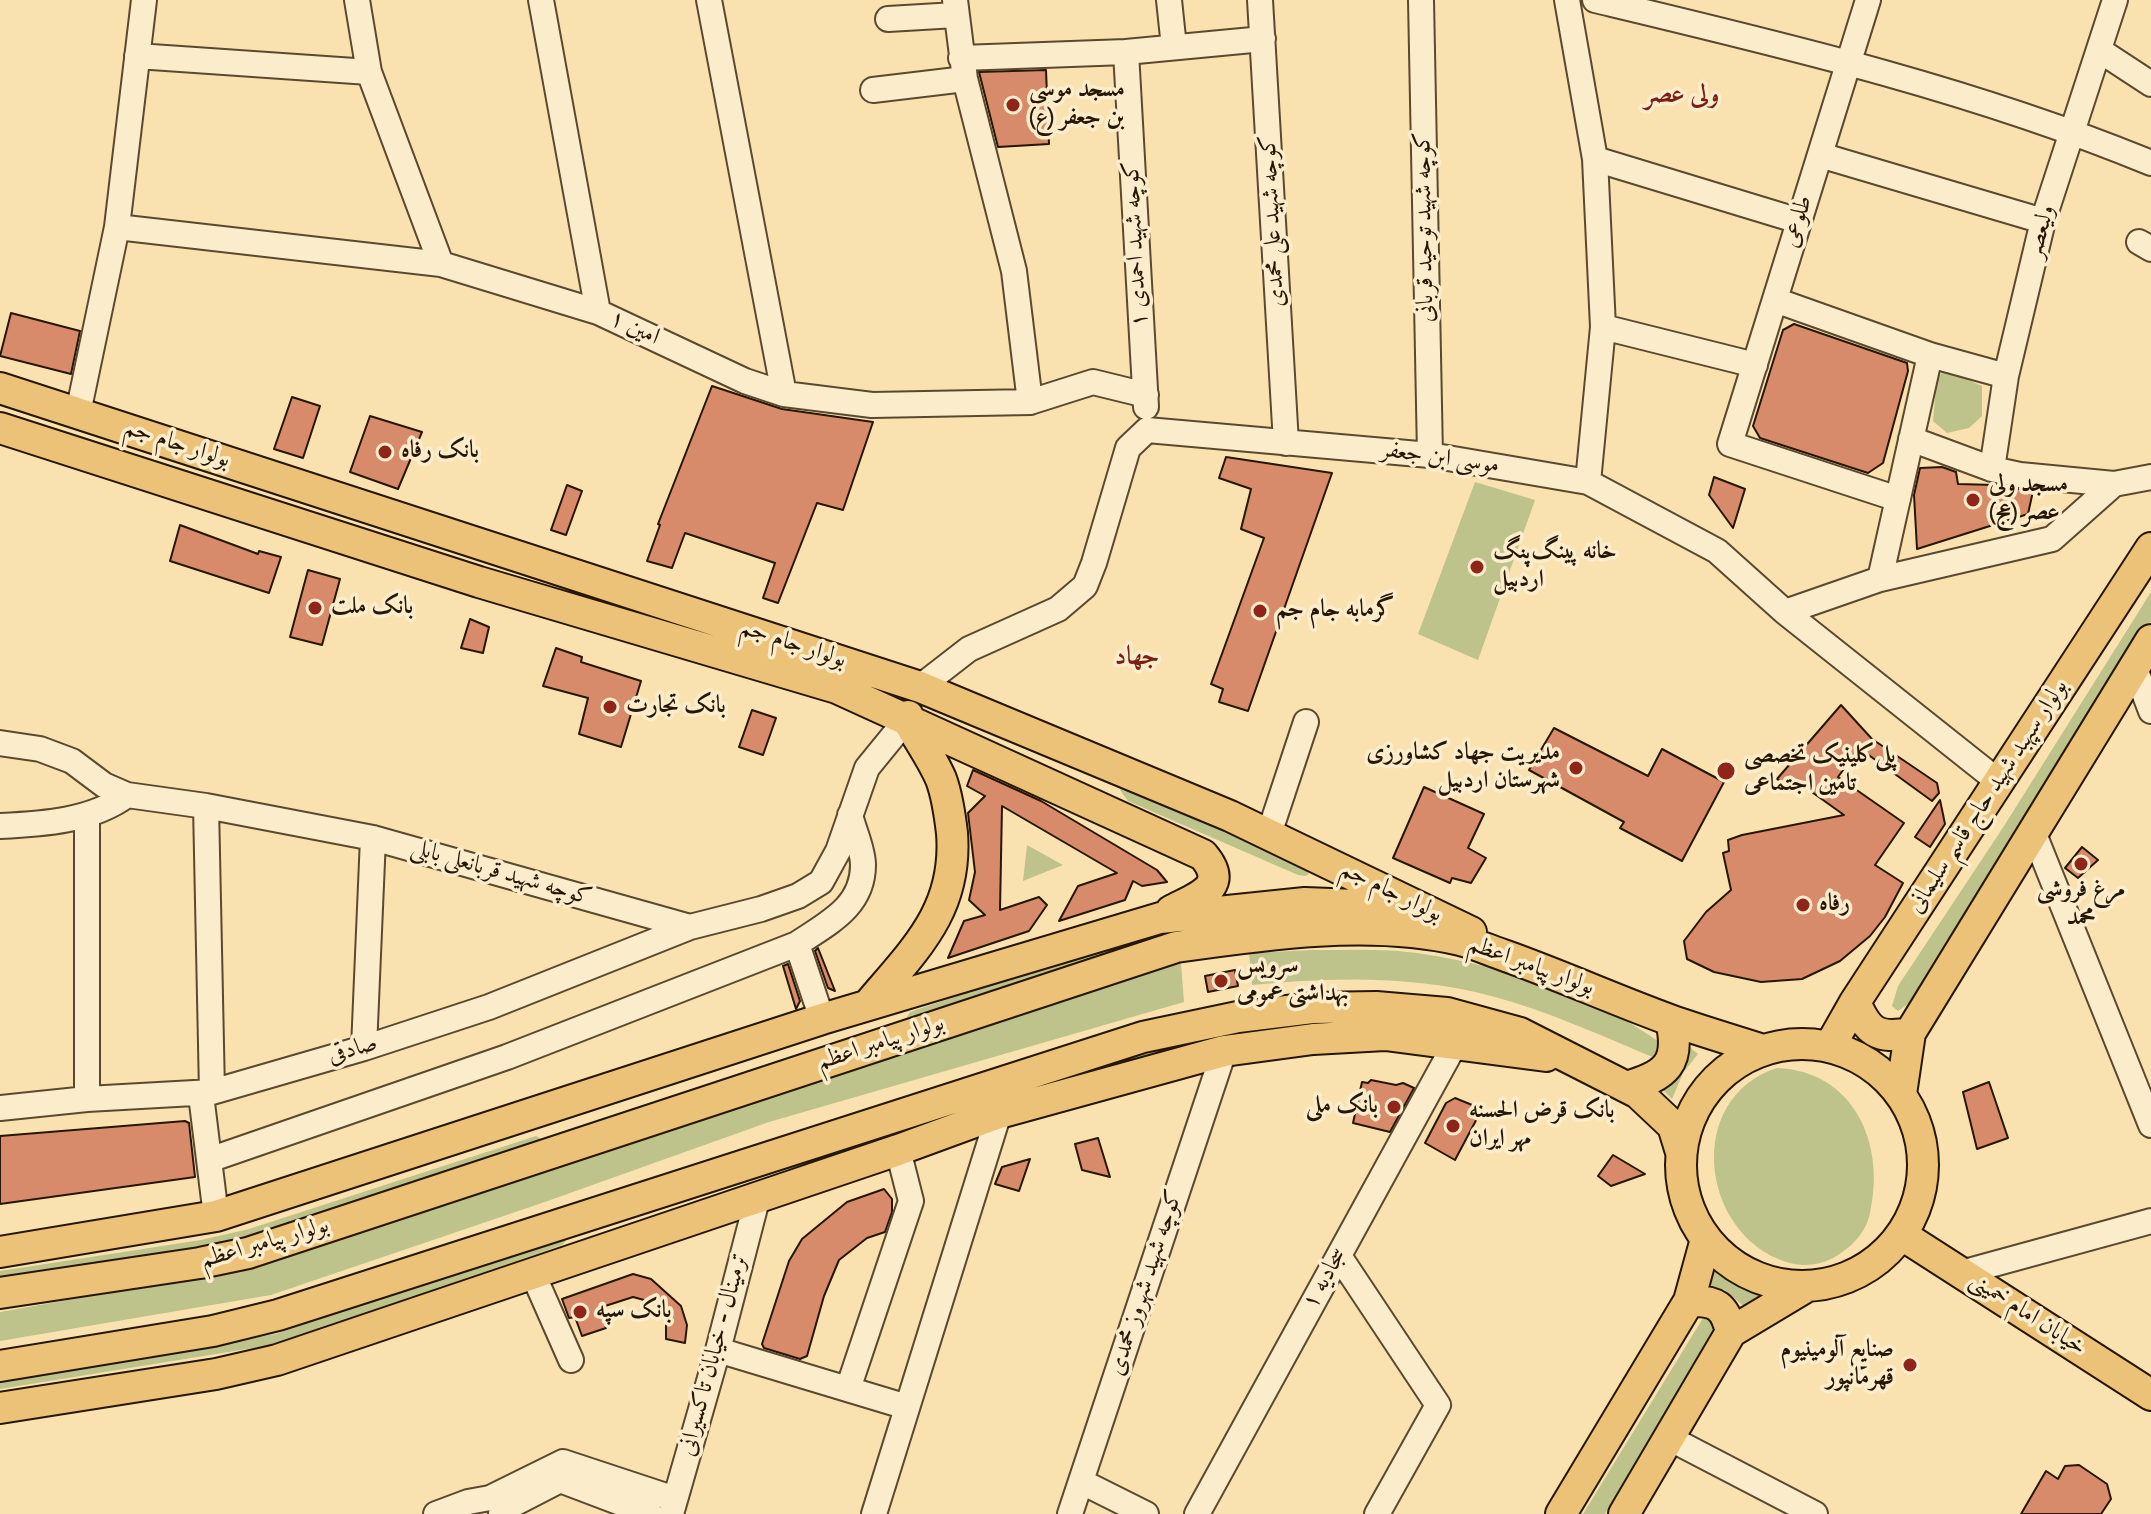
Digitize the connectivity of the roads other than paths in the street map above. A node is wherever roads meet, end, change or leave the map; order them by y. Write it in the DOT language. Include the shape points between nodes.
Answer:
graph roads {
  1 [pos="144,0"];
  2 [pos="357,0"];
  3 [pos="541,0"];
  4 [pos="709,0"];
  5 [pos="1169,0"];
  6 [pos="1260,0"];
  7 [pos="1421,0"];
  8 [pos="1567,0"];
  9 [pos="1595,0"];
  10 [pos="1868,0"];
  11 [pos="2115,0"];
  12 [pos="955,8"];
  13 [pos="888,19"];
  14 [pos="1263,39"];
  15 [pos="1174,47"];
  16 [pos="2099,50"];
  17 [pos="1126,52"];
  18 [pos="137,56"];
  19 [pos="1849,61"];
  20 [pos="963,69"];
  21 [pos="369,72"];
  22 [pos="2151,84"];
  23 [pos="873,90"];
  24 [pos="2072,130"];
  25 [pos="1820,155"];
  26 [pos="1595,159"];
  27 [pos="2151,163"];
  28 [pos="1799,221"];
  29 [pos="2043,221"];
  30 [pos="117,227"];
  31 [pos="441,264"];
  32 [pos="1775,300"];
  33 [pos="598,312"];
  34 [pos="1603,327"];
  35 [pos="1930,355"];
  36 [pos="1755,365"];
  37 [pos="2006,376"];
  38 [pos="0,388"];
  39 [pos="784,394"];
  40 [pos="1146,395"];
  41 [pos="1030,402"];
  42 [pos="78,413"];
  43 [pos="0,428"];
  44 [pos="1147,430"];
  45 [pos="1911,439"];
  46 [pos="1286,443"];
  47 [pos="1430,455"];
  48 [pos="1992,469"];
  49 [pos="2151,477"];
  50 [pos="1588,482"];
  51 [pos="2114,484"];
  52 [pos="1898,499"];
  53 [pos="2151,548"];
  54 [pos="493,549"];
  55 [pos="1880,579"];
  56 [pos="479,582"];
  57 [pos="634,593"];
  58 [pos="1785,612"];
  59 [pos="619,625"];
  60 [pos="2151,640"];
  61 [pos="2134,666"];
  62 [pos="920,687"];
  63 [pos="2151,711"];
  64 [pos="907,719"];
  65 [pos="1306,722"];
  66 [pos="0,743"];
  67 [pos="1104,764"];
  68 [pos="1999,782"];
  69 [pos="127,795"];
  70 [pos="1088,803"];
  71 [pos="206,806"];
  72 [pos="87,815"];
  73 [pos="850,815"];
  74 [pos="0,826"];
  75 [pos="1269,834"];
  76 [pos="2034,834"];
  77 [pos="373,838"];
  78 [pos="1422,908"];
  79 [pos="1160,918"];
  80 [pos="690,927"];
  81 [pos="797,944"];
  82 [pos="1559,975"];
  83 [pos="1855,1002"];
  84 [pos="868,1005"];
  85 [pos="1671,1021"];
  86 [pos="809,1024"];
  87 [pos="1910,1033"];
  88 [pos="1455,1044"];
  89 [pos="1830,1046"];
  90 [pos="364,1048"];
  91 [pos="1763,1050"];
  92 [pos="1224,1051"];
  93 [pos="1572,1060"];
  94 [pos="806,1069"];
  95 [pos="1626,1087"];
  96 [pos="1901,1094"];
  97 [pos="207,1098"];
  98 [pos="87,1099"];
  99 [pos="0,1108"];
  100 [pos="999,1113"];
  101 [pos="2151,1125"];
  102 [pos="898,1150"];
  103 [pos="1681,1152"];
  104 [pos="209,1160"];
  105 [pos="758,1196"];
  106 [pos="216,1216"];
  107 [pos="2151,1221"];
  108 [pos="1902,1235"];
  109 [pos="1706,1239"];
  110 [pos="0,1252"];
  111 [pos="1339,1256"];
  112 [pos="1961,1273"];
  113 [pos="533,1274"];
  114 [pos="1806,1287"];
  115 [pos="0,1293"];
  116 [pos="1689,1301"];
  117 [pos="1731,1332"];
  118 [pos="718,1350"];
  119 [pos="571,1360"];
  120 [pos="0,1366"];
  121 [pos="848,1389"];
  122 [pos="2151,1395"];
  123 [pos="907,1407"];
  124 [pos="0,1408"];
  125 [pos="1669,1438"];
  126 [pos="1082,1482"];
  127 [pos="673,1507"];
  128 [pos="436,1514"];
  129 [pos="501,1514"];
  130 [pos="650,1514"];
  131 [pos="874,1514"];
  132 [pos="1070,1514"];
  133 [pos="1146,1514"];
  134 [pos="1197,1514"];
  135 [pos="1377,1514"];
  136 [pos="1561,1514"];
  137 [pos="1624,1514"];
  138 [pos="1815,1514"];
  1 -- 18 [label="street"];
  2 -- 21 [label="street"];
  3 -- 33 [label="street"];
  4 -- 39 [label="street"];
  5 -- 15 [label="street"];
  6 -- 14 [label="street, کوچه شهید علی محمدی"];
  7 -- 47 [label="street, کوچه شهید توحید قربانی"];
  8 -- 26 [label="street"];
  9 -- 19 [label="street"];
  10 -- 19 [label="street, طلوعی"];
  11 -- 16 [label="street, ولیعصر"];
  12 -- 13 [label="street"];
  12 -- 20 [label="street"];
  14 -- 15 [label="street"];
  14 -- 46 [label="street, کوچه شهید علی محمدی"];
  15 -- 17 [label="street"];
  16 -- 22 [label="street"];
  16 -- 24 [label="street, ولیعصر"];
  17 -- 20 [label="street"];
  17 -- 40 [label="street, کوچه شهید احمدی ۱"];
  18 -- 21 [label="street"];
  18 -- 30 [label="street"];
  19 -- 24 [label="street"];
  19 -- 25 [label="street, طلوعی"];
  20 -- 23 [label="street"];
  20 -- 41 [label="street" via="1014,271"];
  21 -- 31 [label="street"];
  24 -- 27 [label="street"];
  24 -- 29 [label="street, ولیعصر"];
  25 -- 28 [label="street, طلوعی"];
  25 -- 29 [label="street"];
  26 -- 28 [label="street"];
  26 -- 34 [label="street"];
  28 -- 32 [label="street, طلوعی"];
  29 -- 37 [label="street, ولیعصر"];
  30 -- 31 [label="street, امین ۱"];
  30 -- 42 [label="street"];
  31 -- 33 [label="street, امین ۱"];
  32 -- 35 [label="street"];
  32 -- 36 [label="street, طلوعی"];
  33 -- 39 [label="street, امین ۱"];
  34 -- 36 [label="street"];
  34 -- 50 [label="street"];
  35 -- 37 [label="street"];
  35 -- 45 [label="street"];
  36 -- 52 [label="street, طلوعی" via="1730,444"];
  37 -- 48 [label="street, ولیعصر"];
  38 -- 42 [label="main road, بولوار جام جم"];
  39 -- 41 [label="street, امین ۱" via="872,405"];
  40 -- 41 [label="street, امین ۱" via="1093,382"];
  40 -- 44 [label="street, کوچه شهید احمدی ۱"];
  42 -- 54 [label="main road, بولوار جام جم"];
  43 -- 56 [label="main road, بولوار جام جم"];
  44 -- 46 [label="street, موسی ابن جعفر"];
  44 -- 62 [label="street" via="1128,448 1085,586 1058,609 969,649"];
  45 -- 48 [label="street"];
  45 -- 52 [label="street"];
  46 -- 47 [label="street, موسی ابن جعفر"];
  47 -- 50 [label="street, موسی ابن جعفر"];
  48 -- 51 [label="street"];
  49 -- 51 [label="street"];
  50 -- 58 [label="street, موسی ابن جعفر" via="1717,551"];
  51 -- 55 [label="street" via="2052,539"];
  52 -- 55 [label="street"];
  53 -- 68 [label="main road, بولوار سپهبد شهید حاج قاسم سلیمانی"];
  54 -- 56 [label="main road"];
  54 -- 57 [label="main road, بولوار جام جم"];
  55 -- 58 [label="street"];
  56 -- 59 [label="main road, بولوار جام جم"];
  57 -- 59 [label="main road"];
  57 -- 62 [label="main road, بولوار جام جم"];
  58 -- 68 [label="street, موسی ابن جعفر"];
  59 -- 64 [label="main road, بولوار جام جم" via="837,688"];
  60 -- 61 [label="main road"];
  61 -- 63 [label="street"];
  61 -- 76 [label="main road"];
  62 -- 64 [label="main road"];
  62 -- 67 [label="main road, بولوار جام جم"];
  64 -- 70 [label="main road, بولوار جام جم"];
  64 -- 73 [label="street, کوچه شهید قربانعلی بابلی" via="867,768"];
  64 -- 84 [label="main road" via="941,779 954,856 949,888 933,922"];
  65 -- 75 [label="street"];
  66 -- 69 [label="street, کوچه شهید قربانعلی بابلی" via="72,761"];
  67 -- 70 [label="main road"];
  67 -- 75 [label="main road, بولوار جام جم"];
  68 -- 83 [label="main road, بولوار سپهبد شهید حاج قاسم سلیمانی"];
  69 -- 71 [label="street, کوچه شهید قربانعلی بابلی"];
  69 -- 72 [label="street" via="108,809"];
  70 -- 79 [label="main road, بولوار جام جم" via="1203,855 1213,867 1209,890"];
  71 -- 77 [label="street, کوچه شهید قربانعلی بابلی"];
  71 -- 97 [label="street"];
  72 -- 74 [label="street"];
  72 -- 98 [label="street"];
  73 -- 80 [label="street, کوچه شهید قربانعلی بابلی" via="821,882 761,909"];
  73 -- 81 [label="street" via="863,864 858,895"];
  75 -- 78 [label="main road, بولوار جام جم"];
  76 -- 87 [label="main road"];
  76 -- 101 [label="street"];
  77 -- 80 [label="street, کوچه شهید قربانعلی بابلی"];
  77 -- 90 [label="street"];
  78 -- 79 [label="main road, بولوار پیامبر اعظم" via="1305,903"];
  78 -- 82 [label="main road, بولوار جام جم"];
  79 -- 84 [label="main road, بولوار پیامبر اعظم"];
  80 -- 90 [label="street, صادقی" via="489,1007"];
  81 -- 86 [label="street"];
  81 -- 104 [label="street" via="507,1057"];
  82 -- 85 [label="main road, بولوار پیامبر اعظم"];
  82 -- 94 [label="main road, بولوار پیامبر اعظم" via="1426,934 1302,933 1222,940 1176,947"];
  83 -- 87 [label="main road" via="1874,1032 1892,1037"];
  83 -- 89 [label="main road, بولوار سپهبد شهید حاج قاسم سلیمانی"];
  84 -- 86 [label="main road, بولوار پیامبر اعظم"];
  85 -- 91 [label="main road, بولوار پیامبر اعظم"];
  85 -- 95 [label="main road" via="1677,1045 1667,1067 1651,1080"];
  86 -- 94 [label="main road"];
  86 -- 106 [label="main road, بولوار پیامبر اعظم"];
  87 -- 96 [label="main road"];
  88 -- 92 [label="main road" via="1385,1035"];
  88 -- 93 [label="main road"];
  88 -- 111 [label="street, سجادیه ۱"];
  89 -- 91 [label="main road" via="1796,1043"];
  89 -- 96 [label="main road" via="1857,1056"];
  90 -- 97 [label="street, صادقی"];
  91 -- 103 [label="main road" via="1733,1065 1707,1089 1690,1118"];
  92 -- 100 [label="main road"];
  92 -- 126 [label="street, کوچه شهید شهروز محمدی"];
  93 -- 95 [label="main road"];
  93 -- 120 [label="main road" via="1520,1033 1447,1013 1312,1008 1238,1017 1143,1037 278,1315 213,1331"];
  94 -- 115 [label="main road, بولوار پیامبر اعظم" via="248,1253"];
  95 -- 103 [label="main road" via="1673,1126"];
  96 -- 108 [label="main road" via="1918,1128 1924,1165 1918,1202"];
  97 -- 98 [label="street, صادقی"];
  97 -- 104 [label="street"];
  98 -- 99 [label="street, صادقی"];
  100 -- 102 [label="main road"];
  100 -- 123 [label="street"];
  102 -- 105 [label="main road"];
  102 -- 121 [label="street" via="911,1201"];
  103 -- 109 [label="main road" via="1690,1213"];
  104 -- 106 [label="street"];
  105 -- 113 [label="main road"];
  105 -- 118 [label="street, ترمینال - خیابان تاکسیرانی"];
  106 -- 110 [label="main road, بولوار پیامبر اعظم"];
  107 -- 112 [label="street"];
  108 -- 112 [label="main road, خیابان امام خمینی"];
  108 -- 114 [label="main road" via="1876,1262 1843,1280"];
  109 -- 114 [label="main road" via="1734,1266 1768,1282"];
  109 -- 116 [label="main road"];
  111 -- 134 [label="street, سجادیه ۱"];
  111 -- 135 [label="street" via="1438,1405"];
  112 -- 122 [label="main road, خیابان امام خمینی"];
  113 -- 119 [label="street"];
  113 -- 124 [label="main road" via="277,1360"];
  114 -- 117 [label="main road"];
  116 -- 117 [label="main road" via="1708,1300 1720,1307"];
  116 -- 136 [label="main road"];
  117 -- 125 [label="main road"];
  118 -- 121 [label="street"];
  118 -- 127 [label="street, ترمینال - خیابان تاکسیرانی"];
  121 -- 123 [label="street"];
  123 -- 131 [label="street"];
  125 -- 137 [label="main road"];
  125 -- 138 [label="street"];
  126 -- 132 [label="street, کوچه شهید شهروز محمدی"];
  126 -- 133 [label="street"];
  127 -- 128 [label="street" via="563,1462 490,1498"];
  129 -- 130 [label="street" via="560,1480"];
}
